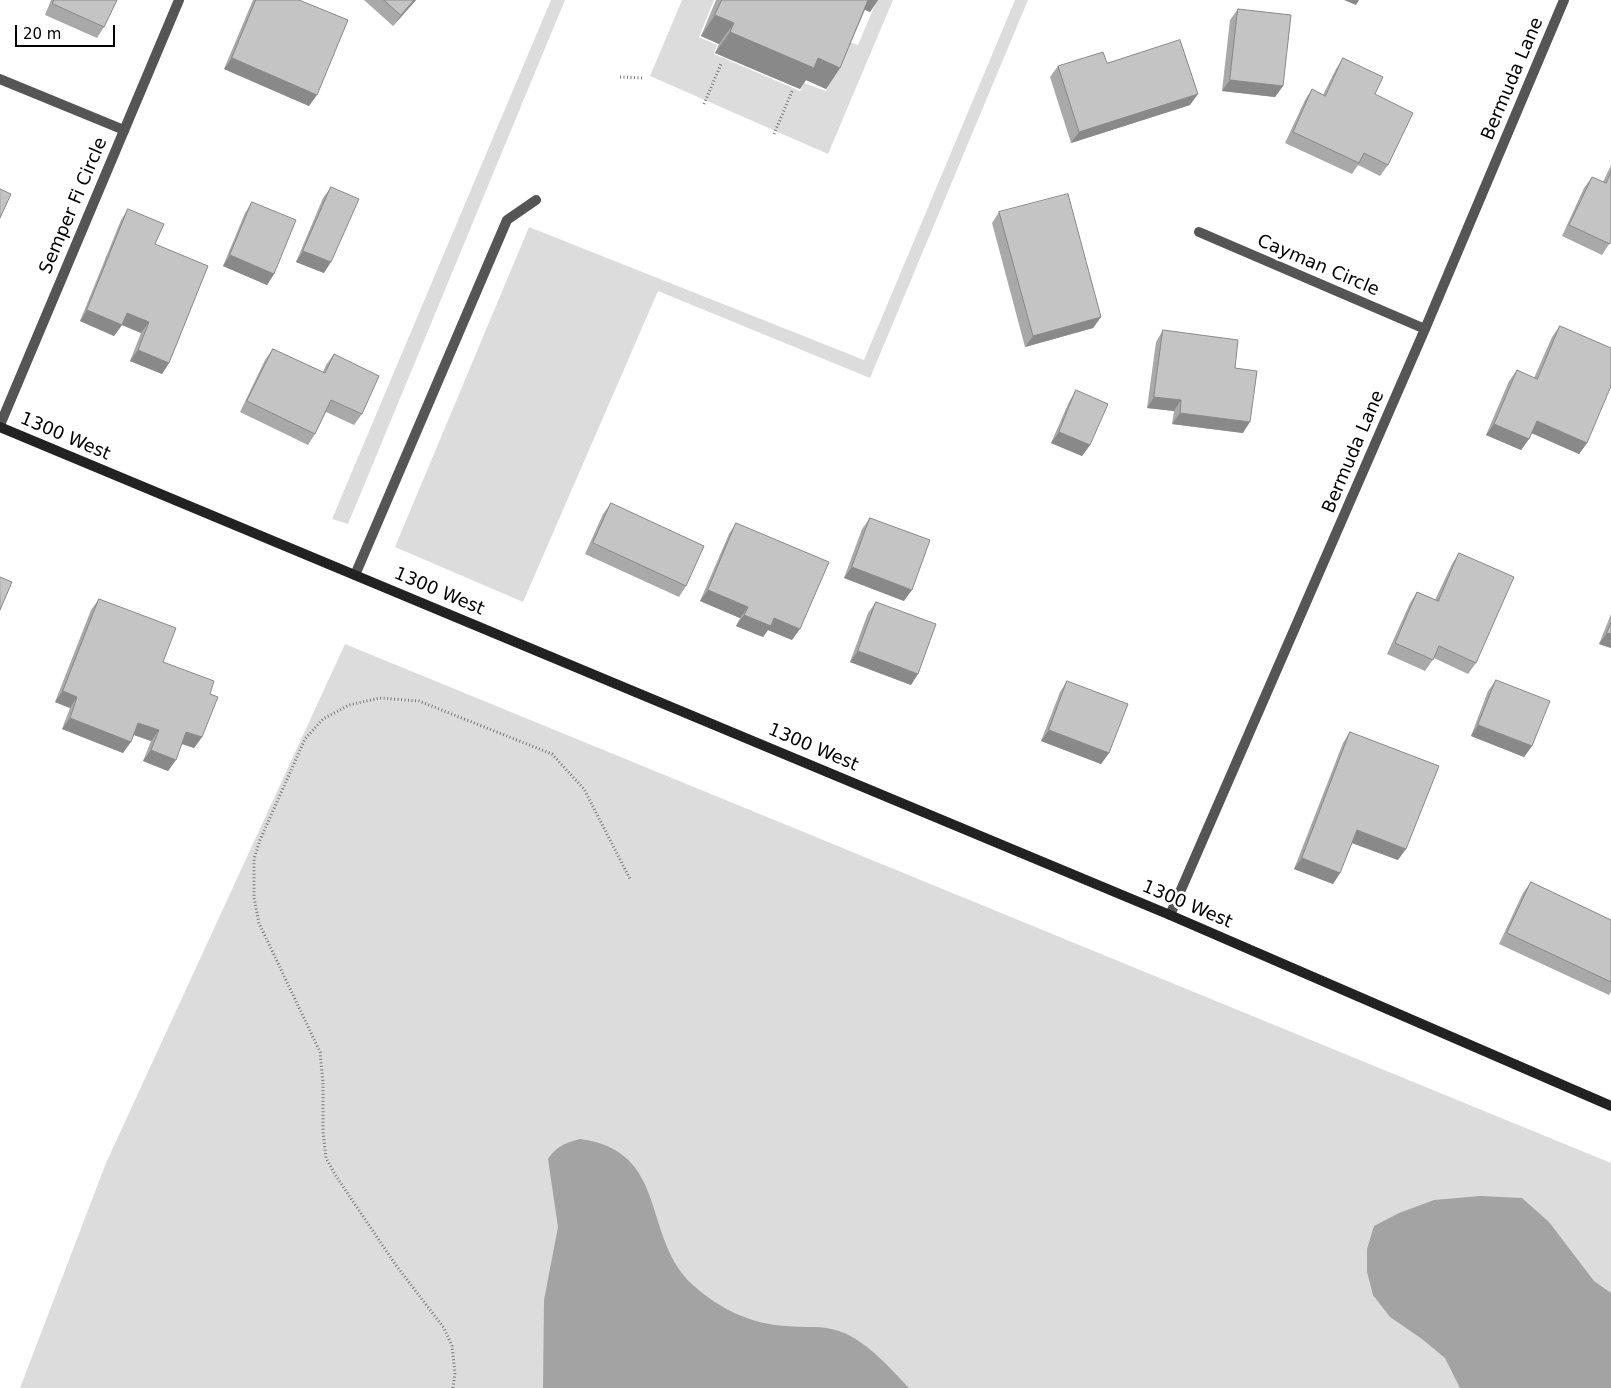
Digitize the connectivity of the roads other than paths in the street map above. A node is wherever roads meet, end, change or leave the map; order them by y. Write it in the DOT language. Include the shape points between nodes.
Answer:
graph roads {
  1 [pos="179,0"];
  2 [pos="1564,0"];
  3 [pos="0,79"];
  4 [pos="124,130"];
  5 [pos="536,200"];
  6 [pos="1199,232"];
  7 [pos="1425,329"];
  8 [pos="0,426"];
  9 [pos="354,575"];
  10 [pos="1170,915"];
  11 [pos="1611,1106"];
  1 -- 4 [label="street, Semper Fi Circle"];
  2 -- 7 [label="street, Bermuda Lane"];
  3 -- 4 [label="street"];
  4 -- 8 [label="street, Semper Fi Circle"];
  5 -- 9 [label="street" via="507,220"];
  6 -- 7 [label="street, Cayman Circle"];
  7 -- 10 [label="street, Bermuda Lane"];
  8 -- 9 [label="street, 1300 West"];
  9 -- 10 [label="street, 1300 West"];
  10 -- 11 [label="street, 1300 West"];
}
